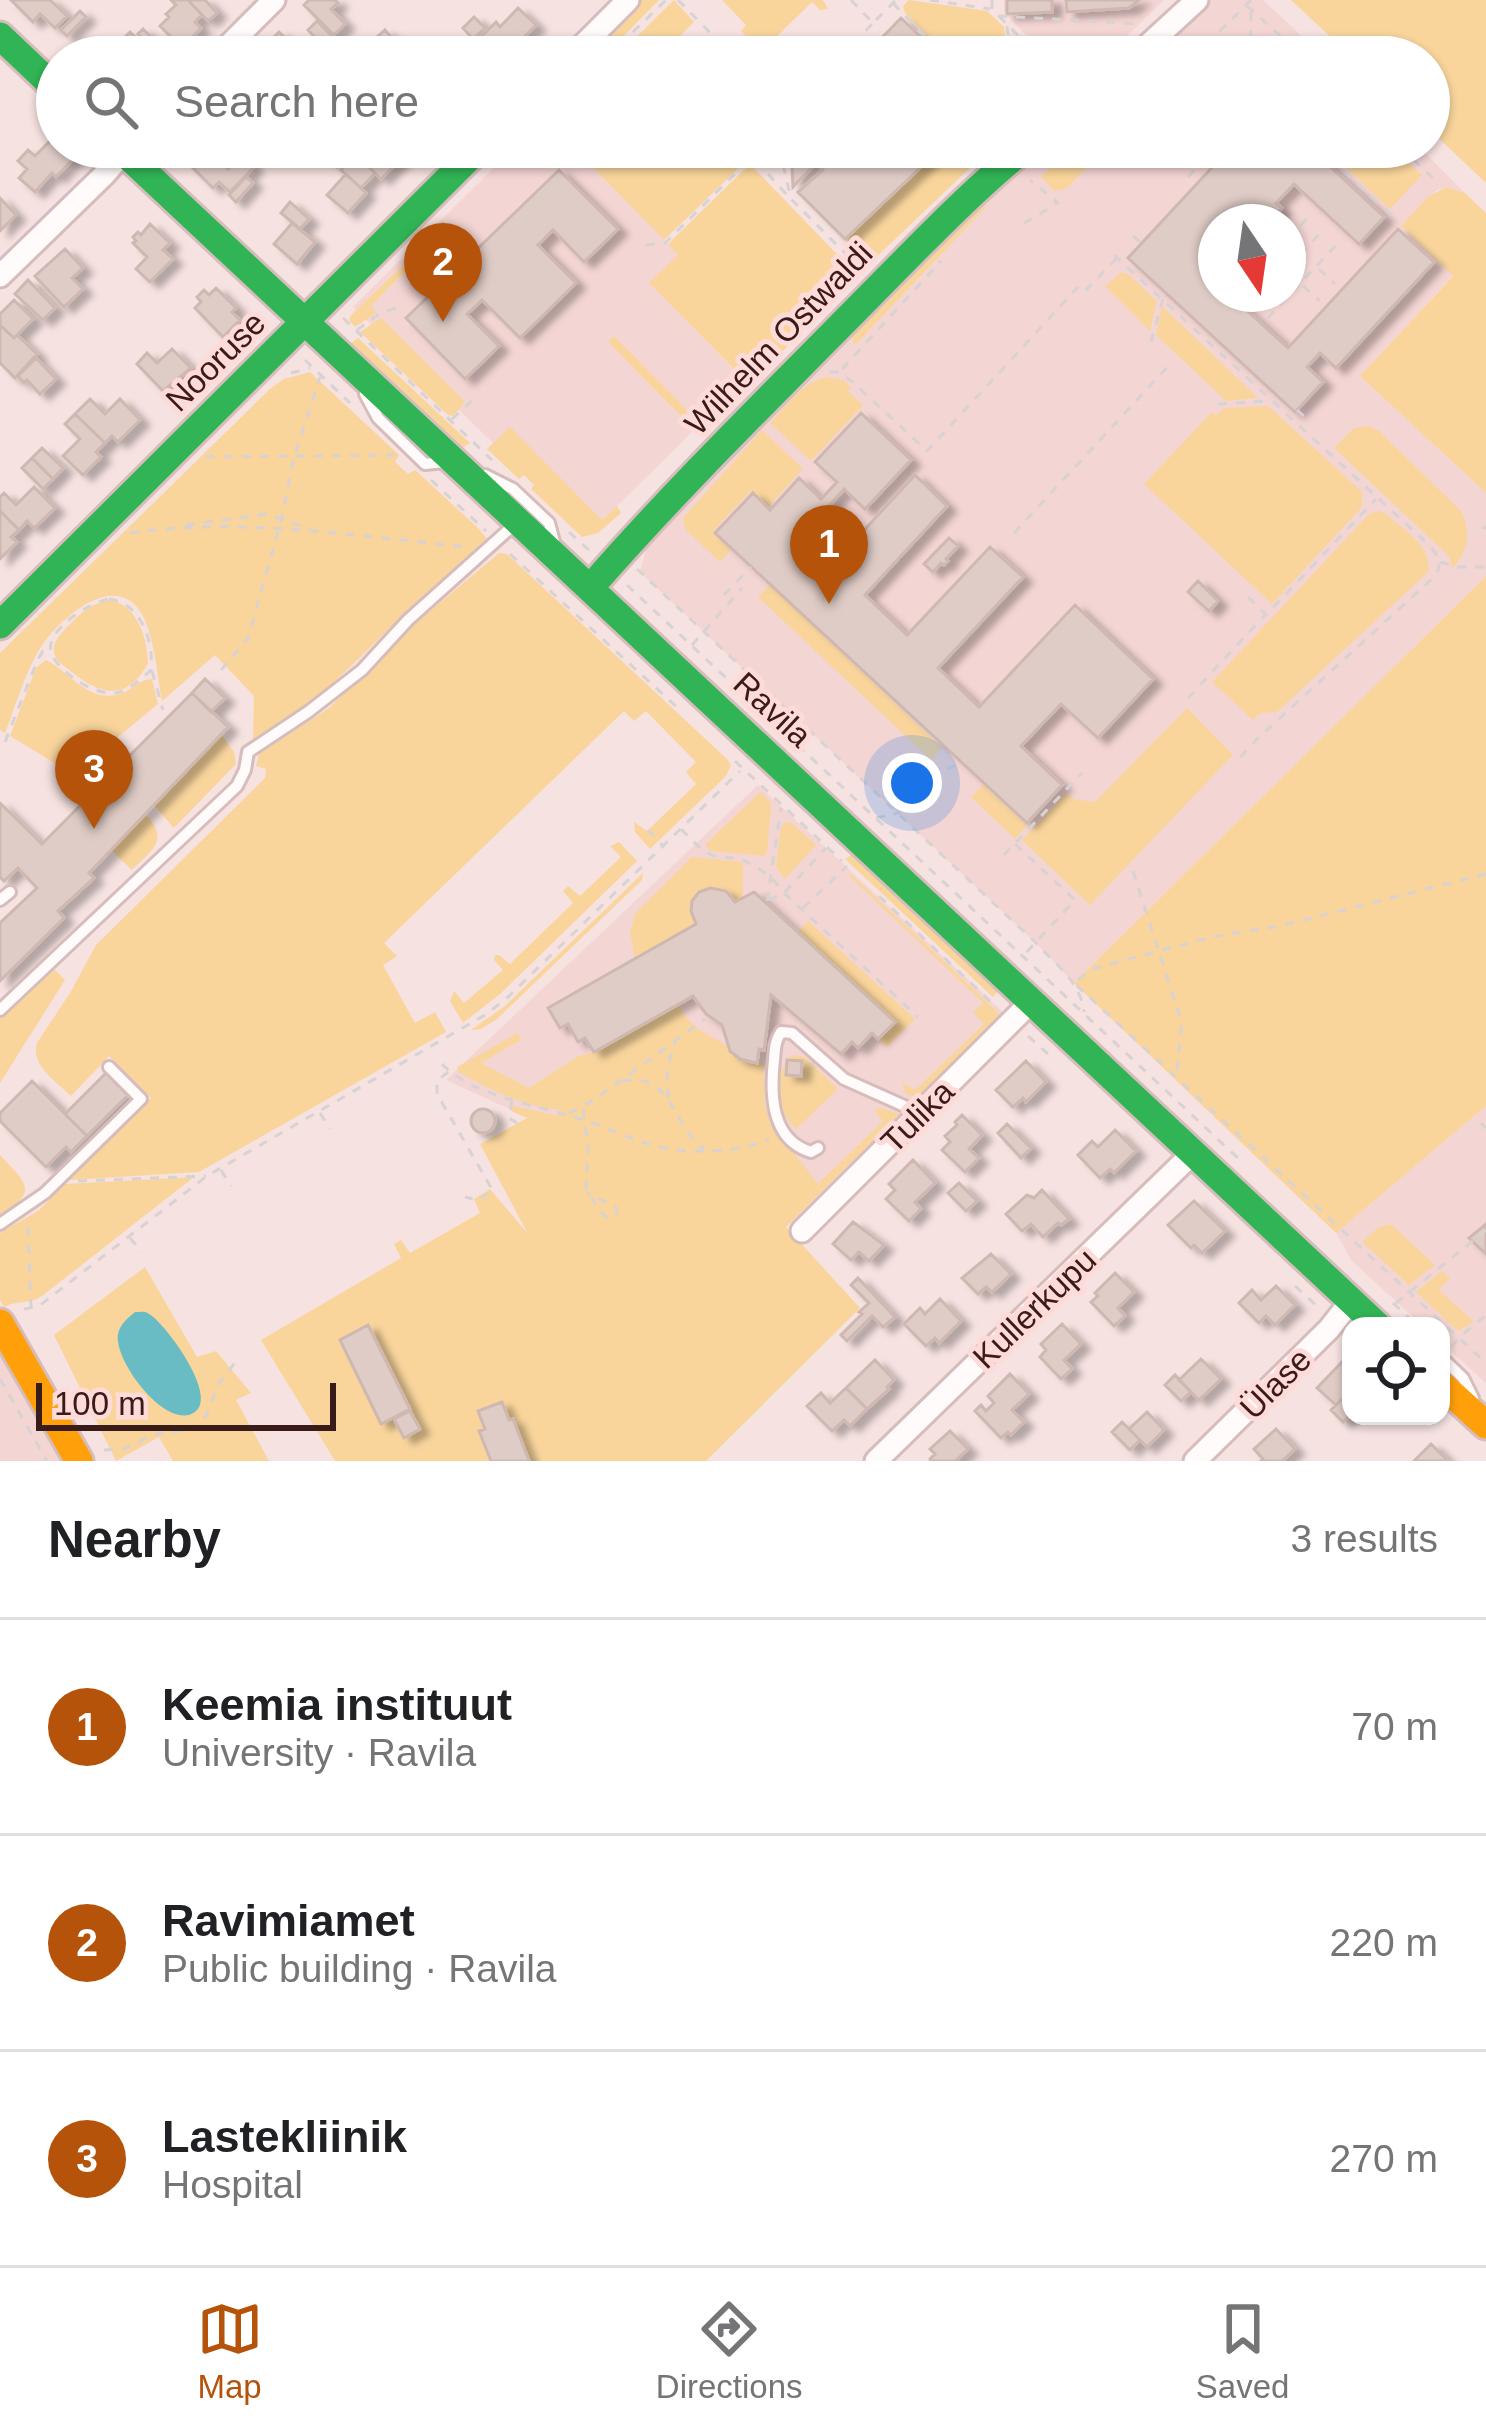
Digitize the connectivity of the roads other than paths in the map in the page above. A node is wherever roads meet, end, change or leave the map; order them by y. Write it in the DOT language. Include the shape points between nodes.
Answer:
graph roads {
  1 [pos="274,0"];
  2 [pos="628,0"];
  3 [pos="1197,0"];
  4 [pos="0,36"];
  5 [pos="238,36"];
  6 [pos="592,36"];
  7 [pos="1158,36"];
  8 [pos="36,70"];
  9 [pos="105,168"];
  10 [pos="141,168"];
  11 [pos="459,168"];
  12 [pos="1009,168"];
  13 [pos="0,276"];
  14 [pos="295,332"];
  15 [pos="456,461"];
  16 [pos="518,521"];
  17 [pos="570,550"];
  18 [pos="606,570"];
  19 [pos="0,626"];
  20 [pos="1031,1001"];
  21 [pos="0,1010"];
  22 [pos="109,1067"];
  23 [pos="920,1113"];
  24 [pos="818,1148"];
  25 [pos="1192,1154"];
  26 [pos="0,1224"];
  27 [pos="802,1231"];
  28 [pos="1351,1301"];
  29 [pos="1386,1315"];
  30 [pos="7,1316"];
  31 [pos="1450,1362"];
  32 [pos="1450,1392"];
  33 [pos="1486,1424"];
  34 [pos="91,1456"];
  35 [pos="876,1461"];
  36 [pos="1196,1461"];
  1 -- 5 [label="street"];
  2 -- 6 [label="street"];
  3 -- 7 [label="street"];
  4 -- 8 [label="street"];
  9 -- 13 [label="street"];
  10 -- 14 [label="street, Ravila"];
  11 -- 14 [label="street, Nooruse"];
  12 -- 18 [label="street, Wilhelm Ostwaldi" via="980,185"];
  14 -- 15 [label="street, Ravila" via="346,359"];
  14 -- 19 [label="street, Nooruse"];
  15 -- 16 [label="street, Ravila"];
  15 -- 17 [label="lane" via="513,489"];
  16 -- 17 [label="street, Ravila"];
  16 -- 21 [label="lane" via="362,670 248,752 237,786"];
  17 -- 18 [label="street, Ravila"];
  18 -- 20 [label="street, Ravila"];
  20 -- 23 [label="street, Tulika"];
  20 -- 25 [label="street, Ravila"];
  22 -- 26 [label="lane" via="141,1099 53,1186"];
  23 -- 24 [label="lane" via="844,1079 784,1031 776,1038 774,1111 805,1151"];
  23 -- 27 [label="street, Tulika"];
  25 -- 28 [label="street, Ravila"];
  25 -- 35 [label="street, Kullerkupu"];
  28 -- 29 [label="street, Ravila"];
  28 -- 36 [label="street, Ülase"];
  30 -- 34 [label="street"];
  31 -- 33 [label="lane"];
  32 -- 33 [label="street"];
}
